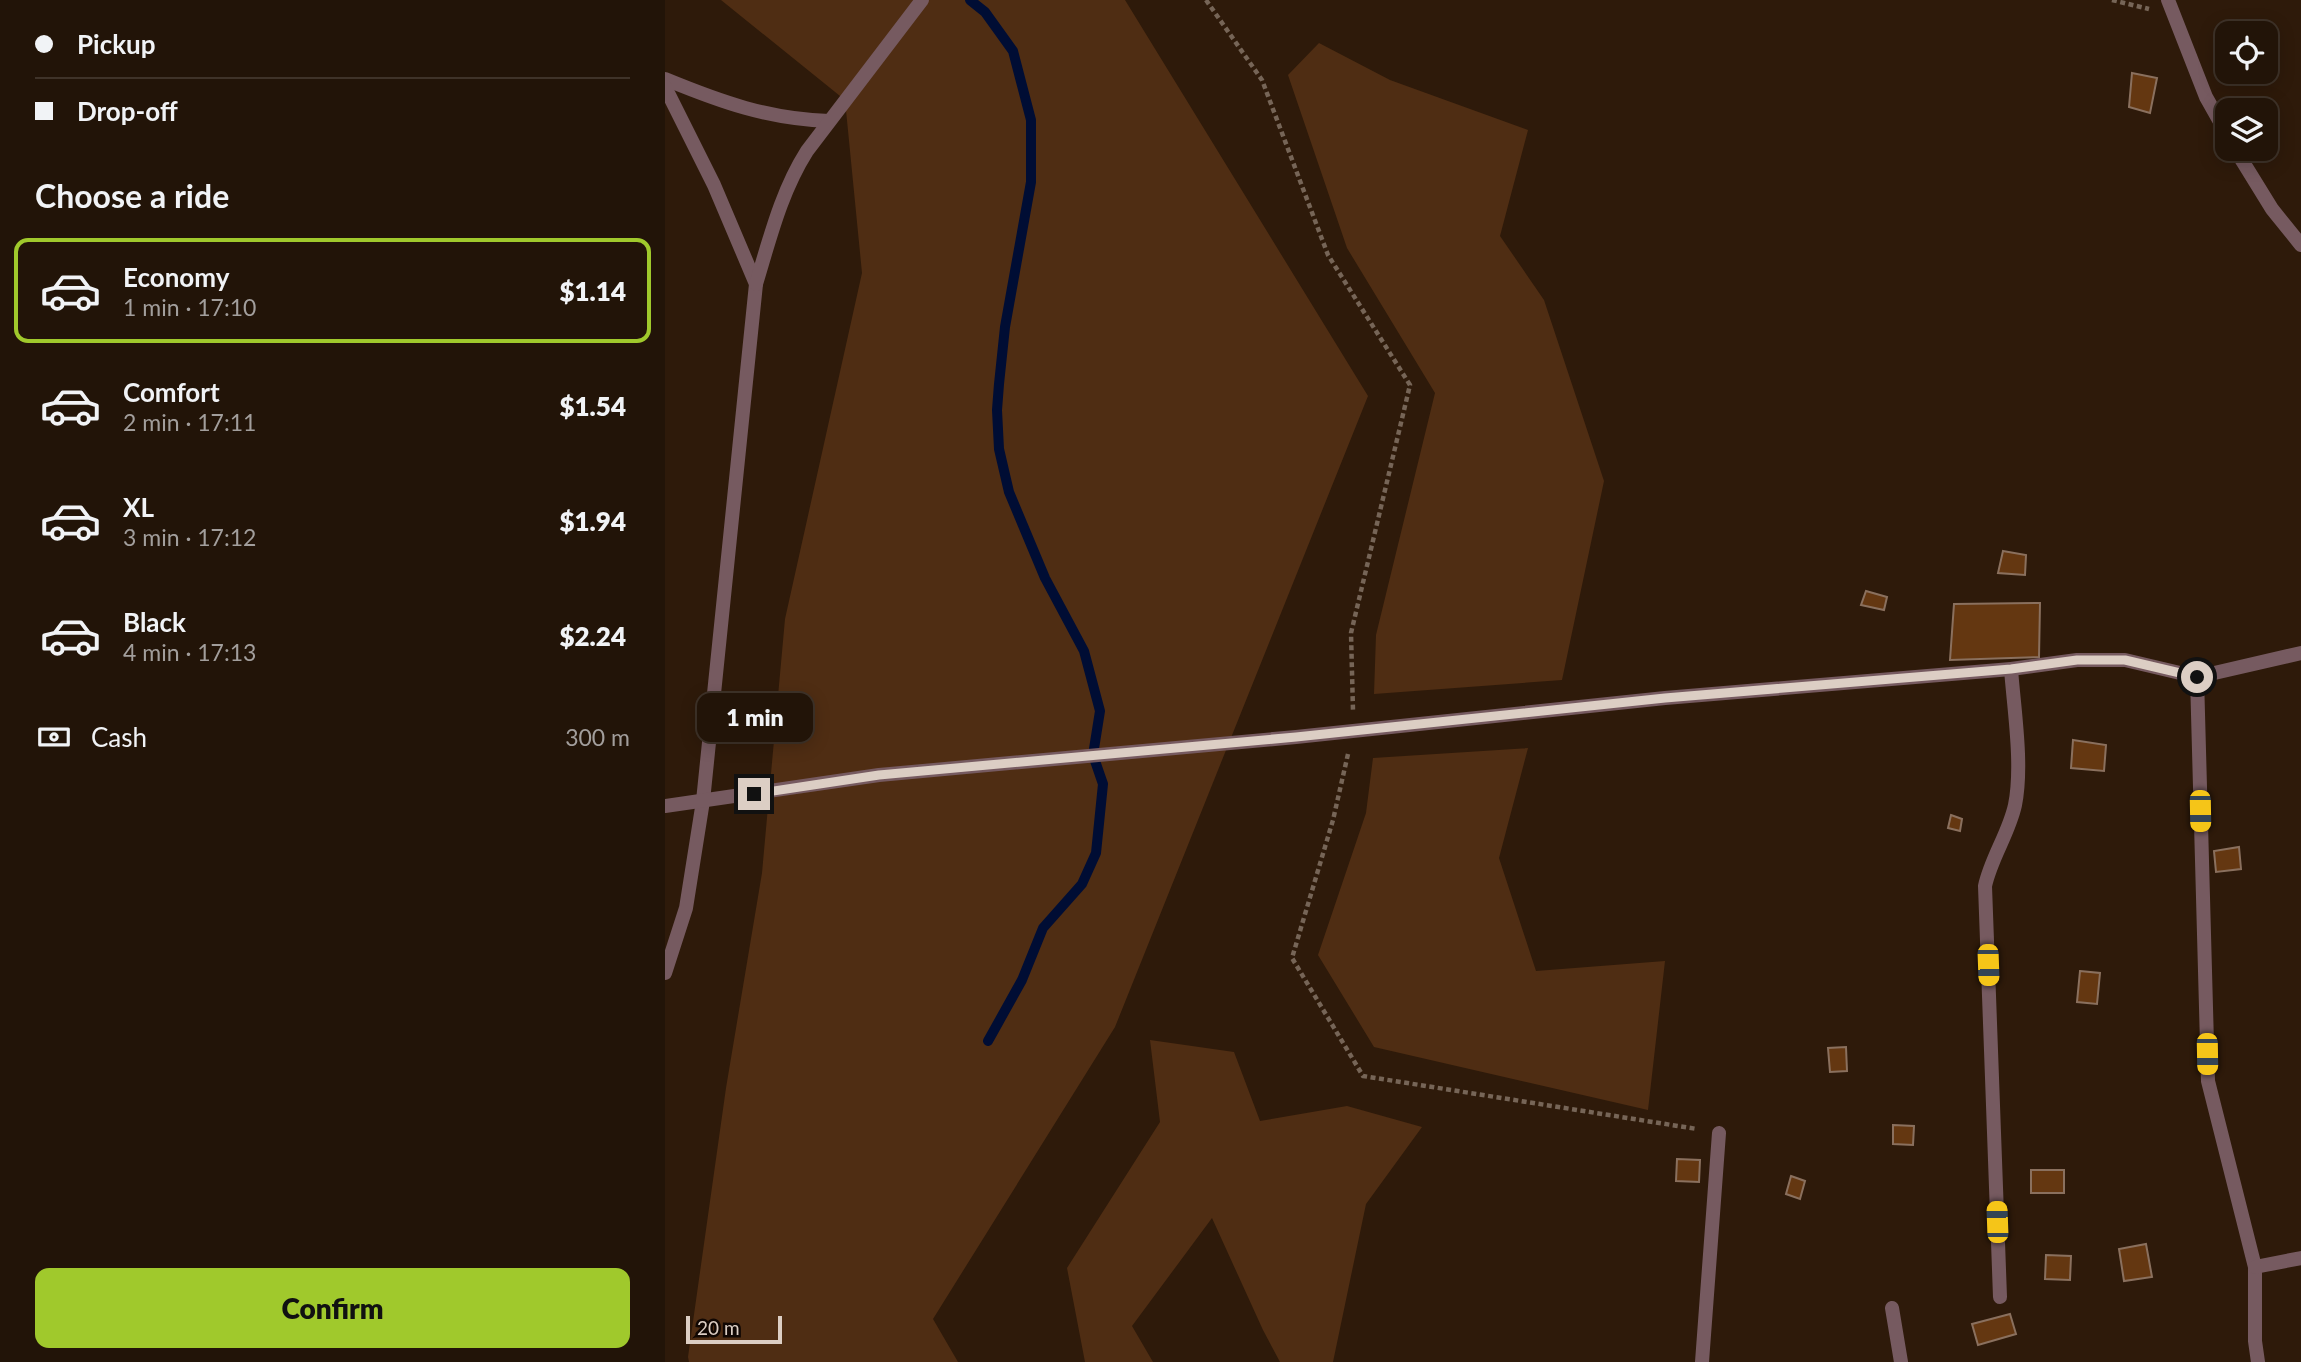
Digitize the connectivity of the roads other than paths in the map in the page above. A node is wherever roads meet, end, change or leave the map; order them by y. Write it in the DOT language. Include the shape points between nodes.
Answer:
graph roads {
  1 [pos="922,0"];
  2 [pos="2168,0"];
  3 [pos="665,79"];
  4 [pos="665,87"];
  5 [pos="2215,113"];
  6 [pos="829,121"];
  7 [pos="2242,161"];
  8 [pos="2301,246"];
  9 [pos="757,284"];
  10 [pos="2301,653"];
  11 [pos="2011,669"];
  12 [pos="2197,677"];
  13 [pos="703,801"];
  14 [pos="665,806"];
  15 [pos="665,974"];
  16 [pos="1719,1133"];
  17 [pos="2301,1258"];
  18 [pos="2255,1267"];
  19 [pos="2000,1297"];
  20 [pos="1892,1308"];
  21 [pos="1702,1362"];
  22 [pos="1901,1362"];
  23 [pos="2259,1362"];
  1 -- 6 [label="street"];
  2 -- 5 [label="street"];
  3 -- 6 [label="street" via="729,105"];
  4 -- 9 [label="street"];
  6 -- 9 [label="street" via="794,171 781,200"];
  7 -- 8 [label="street"];
  9 -- 13 [label="street"];
  10 -- 12 [label="street"];
  11 -- 12 [label="street" via="2077,660 2125,660"];
  11 -- 13 [label="street" via="879,775"];
  11 -- 19 [label="street" via="2018,781 2014,807 1985,886"];
  12 -- 18 [label="street" via="2208,1081"];
  13 -- 14 [label="street"];
  13 -- 15 [label="street" via="685,908"];
  16 -- 21 [label="street"];
  17 -- 18 [label="street"];
  18 -- 23 [label="street"];
  20 -- 22 [label="street"];
}
